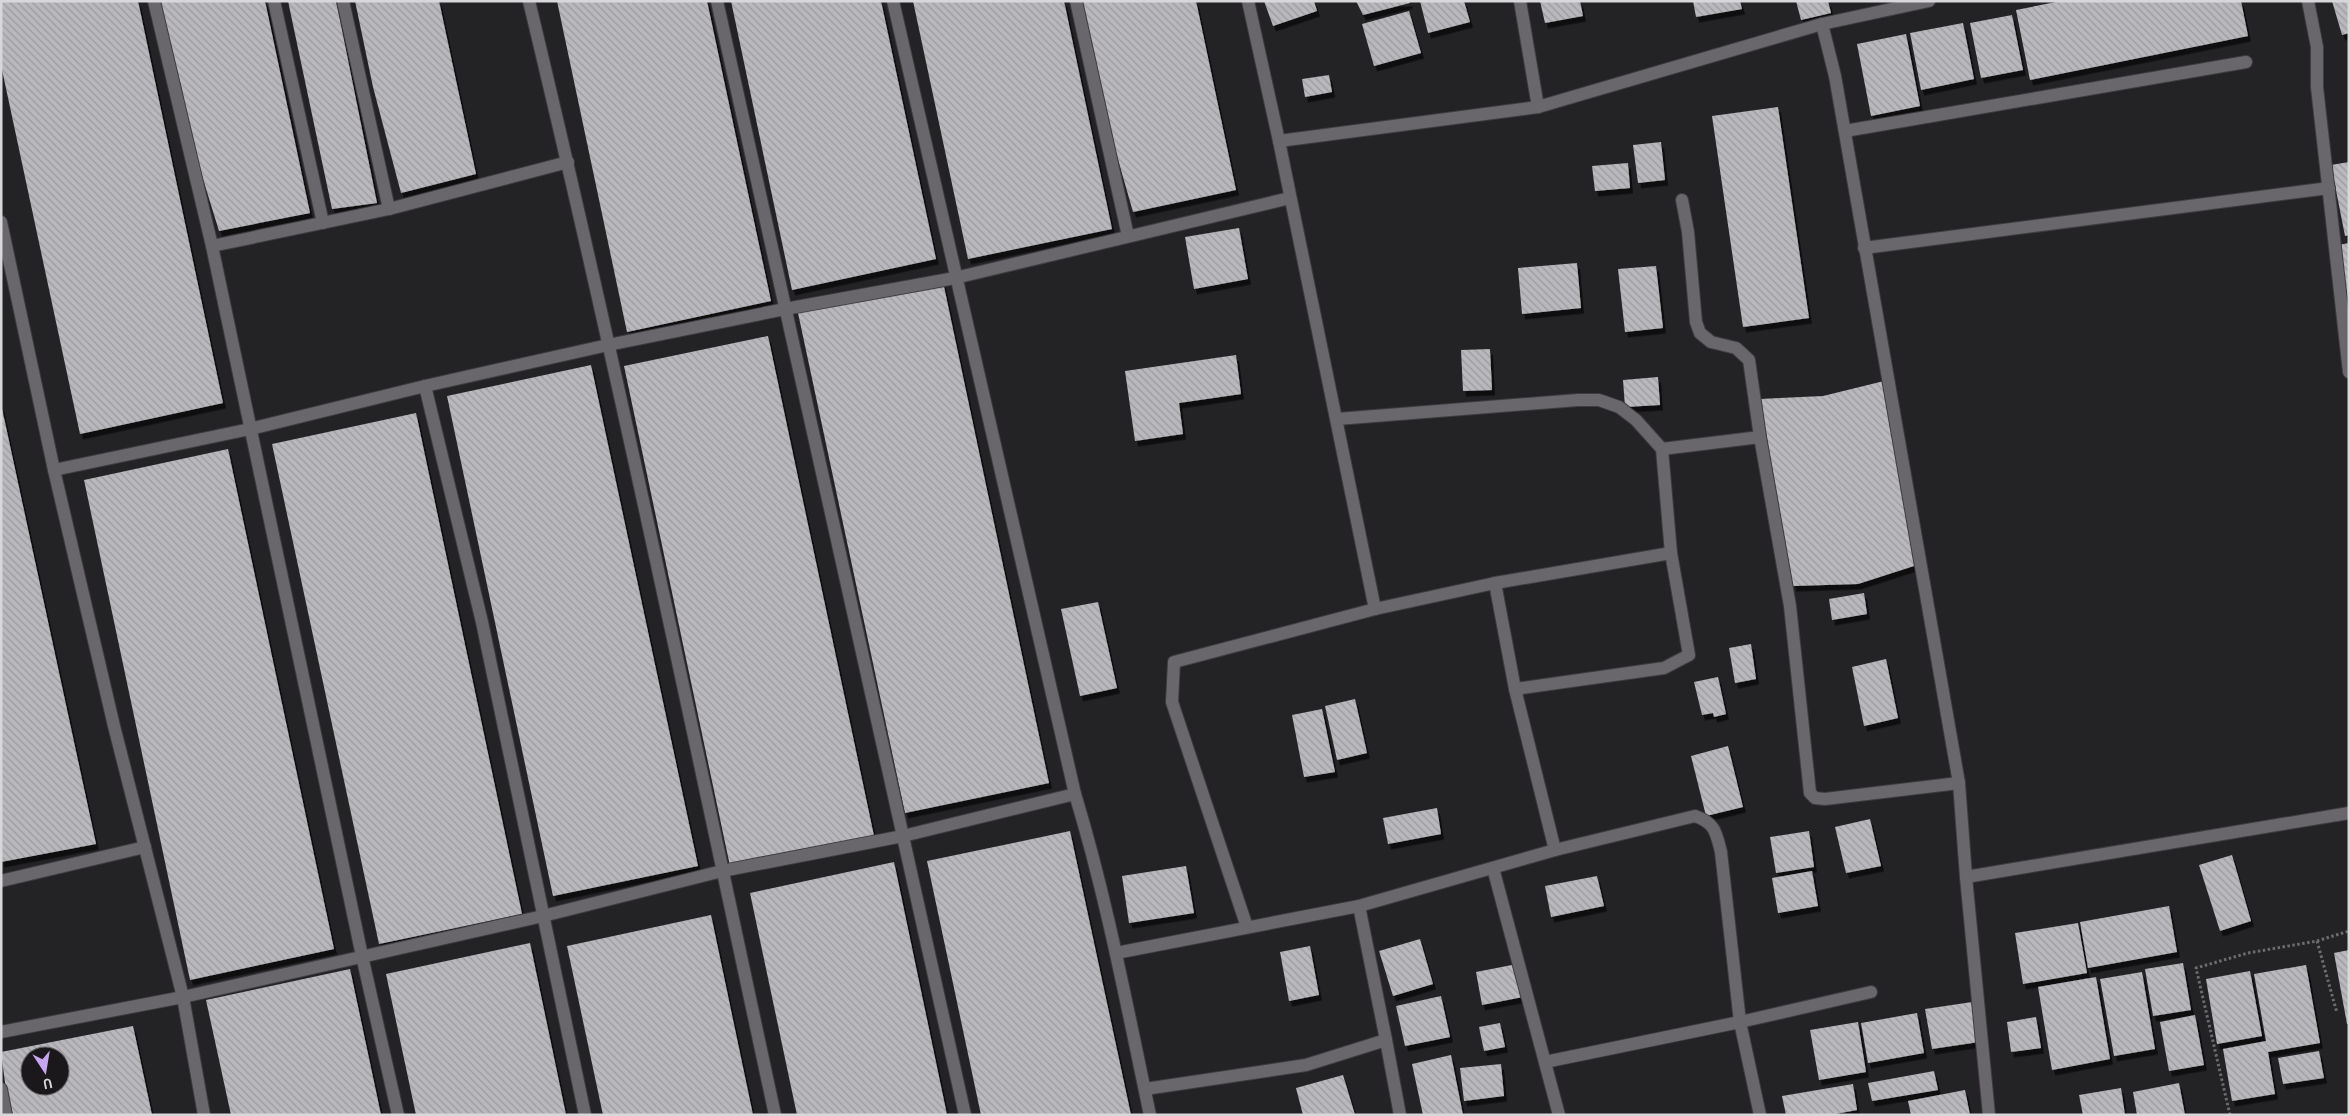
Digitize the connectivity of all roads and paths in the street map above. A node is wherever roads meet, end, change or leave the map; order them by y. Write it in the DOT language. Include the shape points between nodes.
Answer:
graph roads {
  1 [pos="154,1"];
  2 [pos="274,1"];
  3 [pos="343,1"];
  4 [pos="529,1"];
  5 [pos="718,1"];
  6 [pos="893,1"];
  7 [pos="1076,1"];
  8 [pos="1248,1"];
  9 [pos="1520,1"];
  10 [pos="1929,1"];
  11 [pos="2308,1"];
  12 [pos="1822,24"];
  13 [pos="2246,62"];
  14 [pos="1538,107"];
  15 [pos="1845,131"];
  16 [pos="1279,140"];
  17 [pos="568,162"];
  18 [pos="2329,188"];
  19 [pos="1290,198"];
  20 [pos="1682,200"];
  21 [pos="388,209"];
  22 [pos="1,222"];
  23 [pos="323,223"];
  24 [pos="1128,236"];
  25 [pos="212,246"];
  26 [pos="1864,248"];
  27 [pos="955,278"];
  28 [pos="785,308"];
  29 [pos="608,346"];
  30 [pos="2349,372"];
  31 [pos="425,386"];
  32 [pos="1337,419"];
  33 [pos="250,429"];
  34 [pos="1760,438"];
  35 [pos="1662,449"];
  36 [pos="54,470"];
  37 [pos="1671,553"];
  38 [pos="1495,583"];
  39 [pos="1375,609"];
  40 [pos="1515,689"];
  41 [pos="1959,783"];
  42 [pos="1075,794"];
  43 [pos="2349,813"];
  44 [pos="903,836"];
  45 [pos="145,847"];
  46 [pos="1555,850"];
  47 [pos="1493,868"];
  48 [pos="722,871"];
  49 [pos="1966,877"];
  50 [pos="1,881"];
  51 [pos="1359,906"];
  52 [pos="543,916"];
  53 [pos="1247,927"];
  54 [pos="2349,932"];
  55 [pos="2316,941"];
  56 [pos="1116,953"];
  57 [pos="362,956"];
  58 [pos="1871,992"];
  59 [pos="183,997"];
  60 [pos="2338,1013"];
  61 [pos="1740,1022"];
  62 [pos="1,1032"];
  63 [pos="1386,1040"];
  64 [pos="1545,1062"];
  65 [pos="1,1089"];
  66 [pos="1145,1089"];
  67 [pos="6,1115"];
  68 [pos="204,1115"];
  69 [pos="398,1115"];
  70 [pos="585,1115"];
  71 [pos="774,1115"];
  72 [pos="965,1115"];
  73 [pos="1150,1115"];
  74 [pos="1400,1115"];
  75 [pos="1559,1115"];
  76 [pos="1760,1115"];
  77 [pos="1989,1115"];
  78 [pos="2230,1115"];
  1 -- 25 [label="street"];
  2 -- 23 [label="street"];
  3 -- 21 [label="street"];
  4 -- 17 [label="street"];
  5 -- 28 [label="street"];
  6 -- 27 [label="street"];
  7 -- 24 [label="street"];
  8 -- 16 [label="street"];
  9 -- 14 [label="street"];
  10 -- 12 [label="street"];
  11 -- 18 [label="street" via="2317,47 2317,88"];
  12 -- 14 [label="street"];
  12 -- 15 [label="street"];
  13 -- 15 [label="street"];
  14 -- 16 [label="street"];
  15 -- 26 [label="street"];
  16 -- 19 [label="street"];
  17 -- 21 [label="street"];
  17 -- 29 [label="street"];
  18 -- 26 [label="street"];
  18 -- 30 [label="street"];
  19 -- 24 [label="street"];
  19 -- 32 [label="street"];
  20 -- 34 [label="street" via="1696,322 1700,333 1711,342 1736,348 1749,360"];
  21 -- 23 [label="street"];
  22 -- 36 [label="street"];
  23 -- 25 [label="street"];
  24 -- 27 [label="street"];
  25 -- 33 [label="street"];
  26 -- 41 [label="street"];
  27 -- 28 [label="street"];
  27 -- 42 [label="street"];
  28 -- 29 [label="street"];
  28 -- 44 [label="street"];
  29 -- 31 [label="street"];
  29 -- 48 [label="street"];
  31 -- 33 [label="street"];
  31 -- 52 [label="street" via="482,622"];
  32 -- 35 [label="street" via="1599,400 1619,407 1636,420"];
  32 -- 39 [label="street"];
  33 -- 36 [label="street"];
  33 -- 57 [label="street"];
  34 -- 35 [label="street"];
  34 -- 41 [label="street" via="1790,606 1810,793 1815,798 1825,799"];
  35 -- 37 [label="street"];
  36 -- 45 [label="street"];
  37 -- 38 [label="street"];
  37 -- 40 [label="street" via="1689,655 1664,668"];
  38 -- 39 [label="street"];
  38 -- 40 [label="street"];
  39 -- 53 [label="street" via="1174,662 1172,702"];
  40 -- 46 [label="street"];
  41 -- 49 [label="street"];
  42 -- 44 [label="street"];
  42 -- 56 [label="street" via="1089,838"];
  43 -- 49 [label="street"];
  44 -- 48 [label="street"];
  44 -- 72 [label="street"];
  45 -- 50 [label="street"];
  45 -- 59 [label="street"];
  46 -- 47 [label="street"];
  46 -- 61 [label="street" via="1694,816 1706,820 1713,827 1721,852"];
  47 -- 51 [label="street"];
  47 -- 64 [label="street"];
  48 -- 52 [label="street"];
  48 -- 71 [label="street"];
  49 -- 77 [label="street"];
  51 -- 53 [label="street"];
  51 -- 63 [label="street"];
  52 -- 57 [label="street"];
  52 -- 70 [label="street"];
  53 -- 56 [label="street"];
  54 -- 55 [label="path"];
  55 -- 60 [label="path"];
  55 -- 78 [label="path" via="2248,952 2196,968"];
  56 -- 66 [label="street"];
  57 -- 59 [label="street"];
  57 -- 69 [label="street"];
  58 -- 61 [label="street"];
  59 -- 62 [label="street"];
  59 -- 68 [label="street"];
  61 -- 64 [label="street"];
  61 -- 76 [label="street"];
  63 -- 66 [label="street" via="1306,1065"];
  63 -- 74 [label="street"];
  64 -- 75 [label="street"];
  65 -- 67 [label="street"];
  66 -- 73 [label="street"];
}
